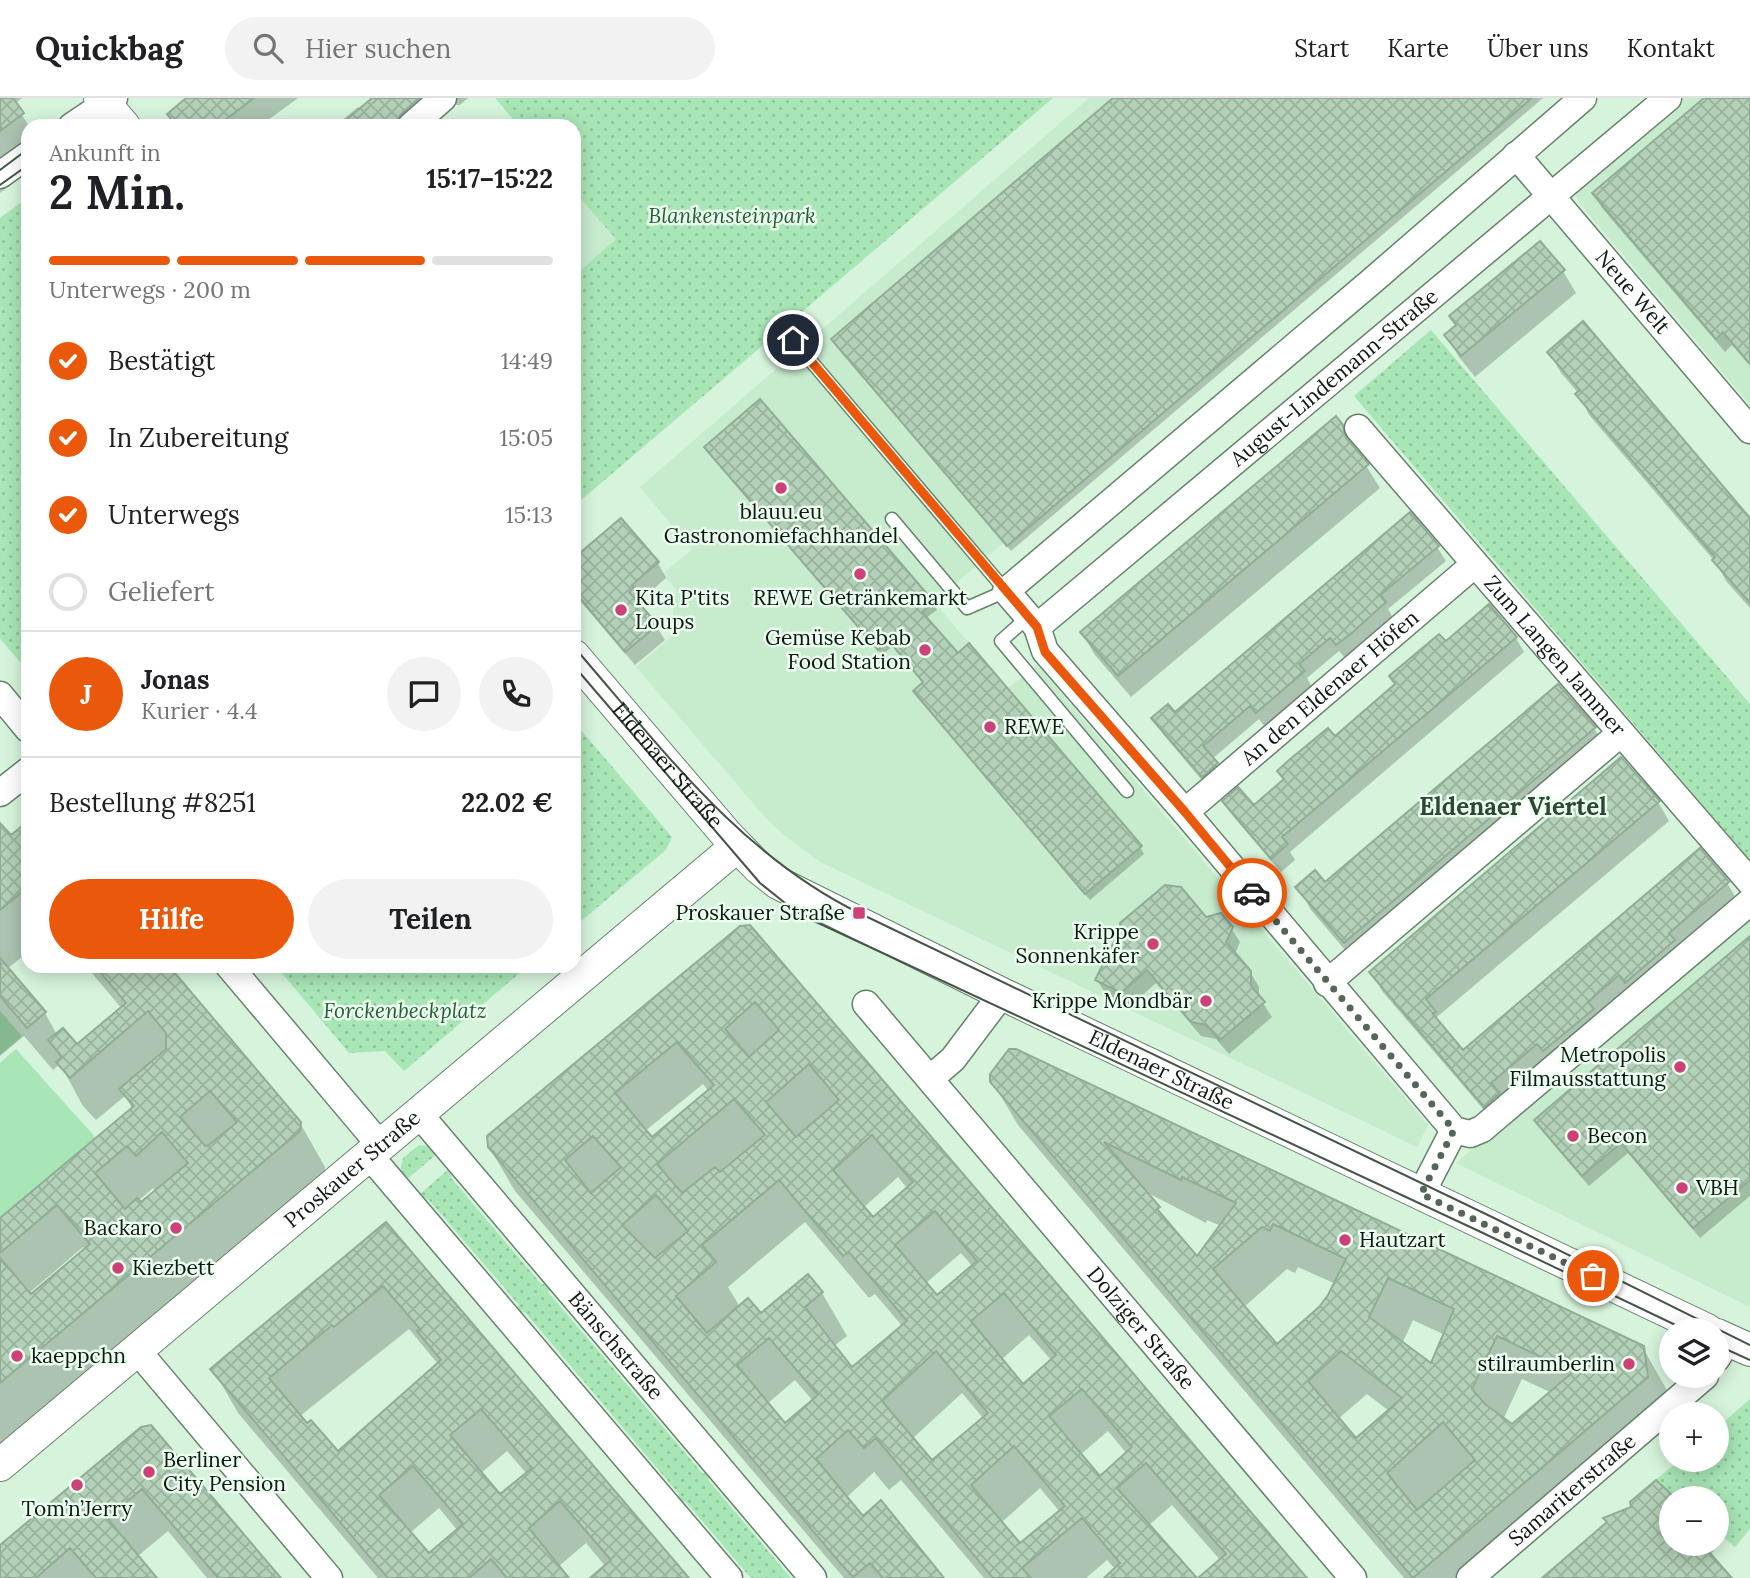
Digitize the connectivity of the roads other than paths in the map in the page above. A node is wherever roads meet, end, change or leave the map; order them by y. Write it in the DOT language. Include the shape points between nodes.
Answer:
graph roads {
  1 [pos="443,98"];
  2 [pos="1583,98"];
  3 [pos="1668,98"];
  4 [pos="111,107"];
  5 [pos="86,119"];
  6 [pos="419,119"];
  7 [pos="1516,155"];
  8 [pos="21,160"];
  9 [pos="0,175"];
  10 [pos="1550,197"];
  11 [pos="793,340"];
  12 [pos="1358,428"];
  13 [pos="1750,430"];
  14 [pos="892,519"];
  15 [pos="1475,564"];
  16 [pos="1006,591"];
  17 [pos="1032,622"];
  18 [pos="581,664"];
  19 [pos="0,695"];
  20 [pos="21,720"];
  21 [pos="1621,733"];
  22 [pos="21,776"];
  23 [pos="1127,791"];
  24 [pos="0,793"];
  25 [pos="1185,812"];
  26 [pos="737,846"];
  27 [pos="1750,883"];
  28 [pos="1750,901"];
  29 [pos="235,973"];
  30 [pos="1327,983"];
  31 [pos="1002,994"];
  32 [pos="866,1004"];
  33 [pos="931,1078"];
  34 [pos="419,1114"];
  35 [pos="1454,1130"];
  36 [pos="375,1150"];
  37 [pos="1421,1194"];
  38 [pos="1673,1318"];
  39 [pos="136,1349"];
  40 [pos="1691,1388"];
  41 [pos="0,1465"];
  42 [pos="329,1578"];
  43 [pos="729,1578"];
  44 [pos="813,1578"];
  45 [pos="1353,1578"];
  46 [pos="1470,1578"];
  1 -- 6 [label="street"];
  2 -- 7 [label="street"];
  3 -- 10 [label="street, August-Lindemann-Straße"];
  4 -- 5 [label="street"];
  7 -- 10 [label="street, Neue Welt"];
  7 -- 16 [label="street"];
  8 -- 9 [label="street"];
  10 -- 13 [label="street, Neue Welt"];
  10 -- 17 [label="street, August-Lindemann-Straße"];
  11 -- 16 [label="lane"];
  12 -- 15 [label="street, Zum Langen Jammer"];
  14 -- 16 [label="lane" via="967,608"];
  15 -- 21 [label="street, Zum Langen Jammer"];
  15 -- 25 [label="street, An den Eldenaer Höfen"];
  16 -- 17 [label="street"];
  17 -- 23 [label="lane" via="1001,641"];
  17 -- 25 [label="street" via="1045,652"];
  18 -- 26 [label="street, Eldenaer Straße"];
  19 -- 20 [label="street"];
  21 -- 27 [label="street, Zum Langen Jammer"];
  21 -- 30 [label="street"];
  22 -- 24 [label="street"];
  25 -- 30 [label="street"];
  26 -- 31 [label="street, Eldenaer Straße" via="778,883"];
  26 -- 34 [label="street, Proskauer Straße"];
  28 -- 35 [label="street" via="1482,1129 1470,1134"];
  29 -- 36 [label="street"];
  30 -- 35 [label="street"];
  31 -- 33 [label="street" via="953,1059"];
  31 -- 37 [label="street, Eldenaer Straße"];
  32 -- 33 [label="street, Dolziger Straße"];
  33 -- 45 [label="street, Dolziger Straße"];
  34 -- 36 [label="street, Proskauer Straße"];
  34 -- 44 [label="street, Bänschstraße"];
  35 -- 37 [label="street"];
  36 -- 39 [label="street, Proskauer Straße"];
  36 -- 43 [label="street"];
  37 -- 38 [label="street, Eldenaer Straße"];
  39 -- 41 [label="street, Proskauer Straße"];
  39 -- 42 [label="street"];
  40 -- 46 [label="street, Samariterstraße"];
}
